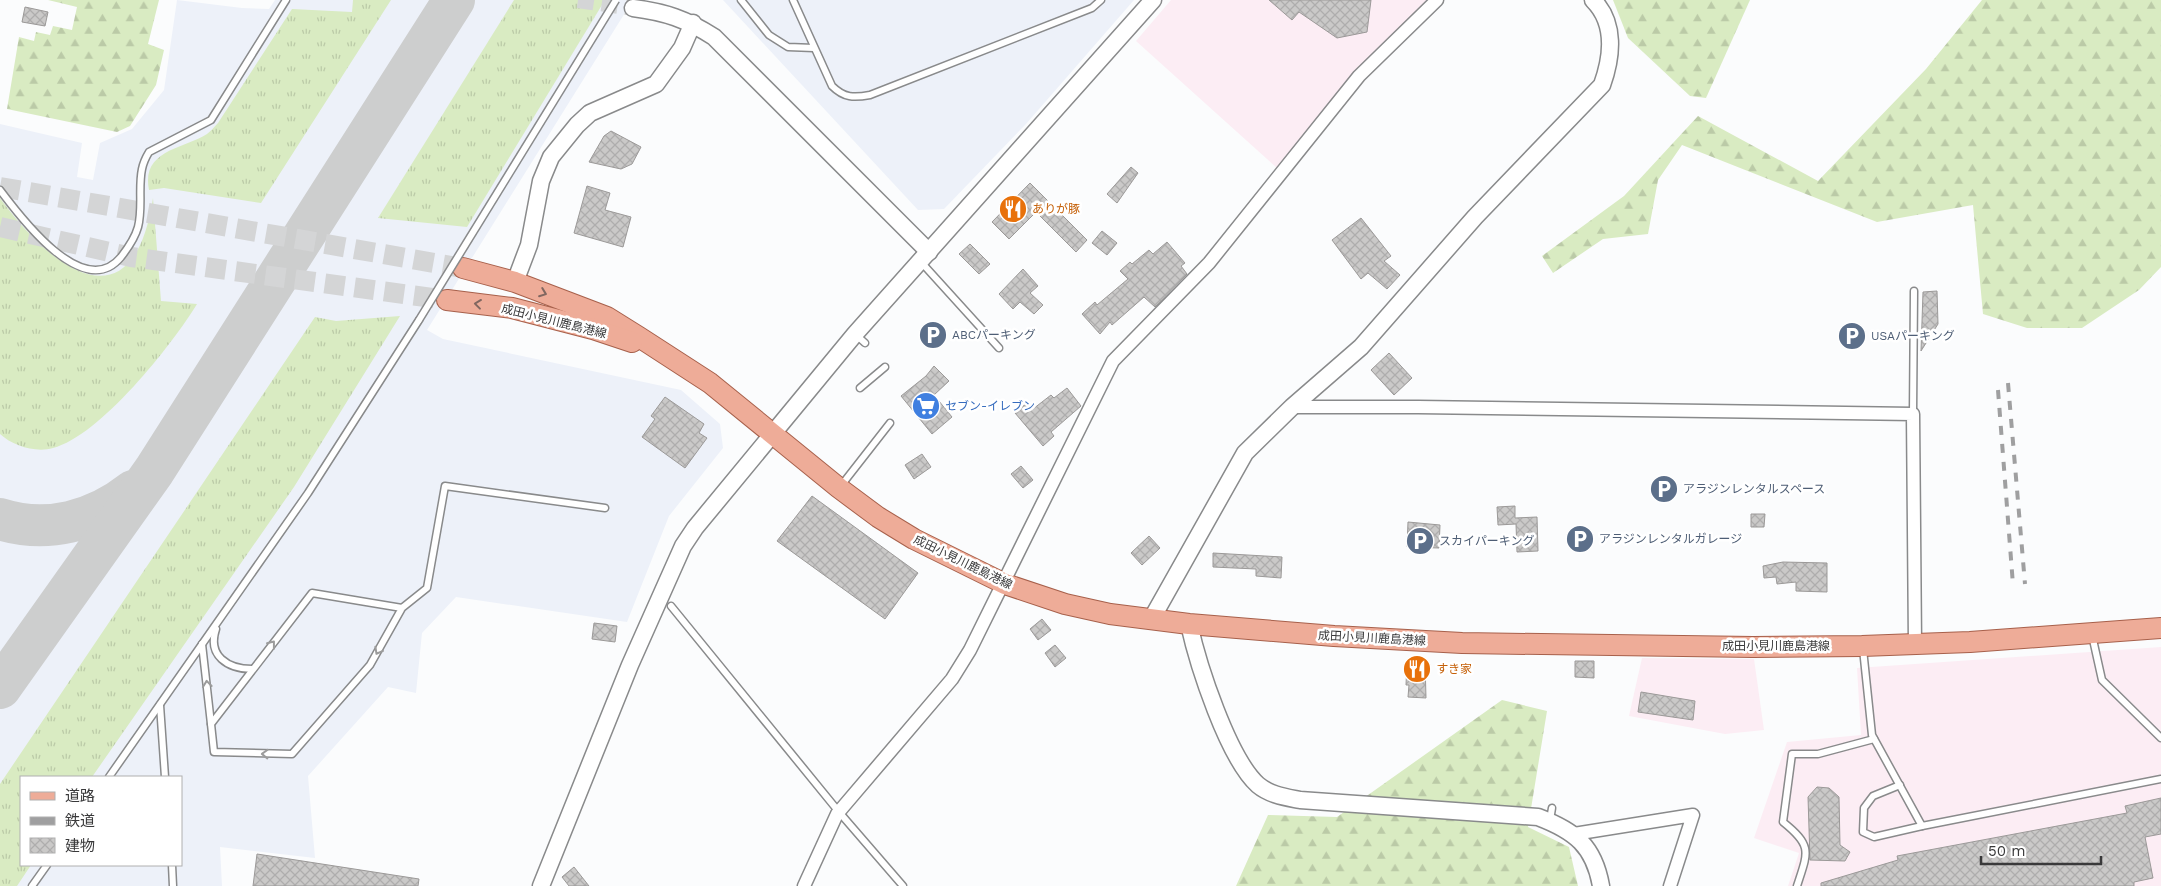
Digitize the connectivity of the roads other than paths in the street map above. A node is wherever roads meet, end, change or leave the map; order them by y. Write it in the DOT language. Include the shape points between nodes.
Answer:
graph roads {
  1 [pos="286,0"];
  2 [pos="616,0"];
  3 [pos="741,0"];
  4 [pos="793,0"];
  5 [pos="1101,0"];
  6 [pos="1153,0"];
  7 [pos="1436,0"];
  8 [pos="1593,0"];
  9 [pos="633,8"];
  10 [pos="693,23"];
  11 [pos="814,48"];
  12 [pos="0,190"];
  13 [pos="924,257"];
  14 [pos="463,268"];
  15 [pos="515,282"];
  16 [pos="1914,291"];
  17 [pos="447,300"];
  18 [pos="998,348"];
  19 [pos="660,351"];
  20 [pos="885,367"];
  21 [pos="860,388"];
  22 [pos="1292,407"];
  23 [pos="1913,414"];
  24 [pos="890,423"];
  25 [pos="772,432"];
  26 [pos="839,488"];
  27 [pos="605,508"];
  28 [pos="1005,584"];
  29 [pos="671,606"];
  30 [pos="402,608"];
  31 [pos="1151,620"];
  32 [pos="218,623"];
  33 [pos="1189,624"];
  34 [pos="2161,628"];
  35 [pos="2091,634"];
  36 [pos="202,644"];
  37 [pos="1915,644"];
  38 [pos="1862,646"];
  39 [pos="252,669"];
  40 [pos="160,705"];
  41 [pos="211,724"];
  42 [pos="2161,738"];
  43 [pos="1874,739"];
  44 [pos="109,776"];
  45 [pos="165,776"];
  46 [pos="2161,780"];
  47 [pos="1900,785"];
  48 [pos="839,812"];
  49 [pos="1922,826"];
  50 [pos="1574,834"];
  51 [pos="46,866"];
  52 [pos="172,866"];
  53 [pos="32,886"];
  54 [pos="173,886"];
  55 [pos="541,886"];
  56 [pos="804,886"];
  57 [pos="903,886"];
  58 [pos="1602,886"];
  59 [pos="1670,886"];
  60 [pos="1796,886"];
  1 -- 12 [label="lane" via="211,120 149,152 142,169 138,227 130,246 116,263 99,270 81,268 56,252 25,223"];
  2 -- 32 [label="lane, bridge" via="419,320 308,493"];
  3 -- 11 [label="lane" via="769,35 788,47"];
  4 -- 11 [label="lane"];
  5 -- 11 [label="lane" via="1092,8 870,95 853,98 840,94 832,86"];
  6 -- 13 [label="street"];
  7 -- 28 [label="street" via="1359,76 1210,263 1113,361"];
  8 -- 22 [label="street" via="1606,22 1610,38 1611,53 1602,85 1475,217 1361,347"];
  9 -- 10 [label="street" via="663,12"];
  10 -- 13 [label="street" via="714,38"];
  10 -- 15 [label="street" via="682,48 656,84 590,113 551,157 541,181 529,245"];
  13 -- 18 [label="lane"];
  13 -- 25 [label="street" via="860,339"];
  14 -- 15 [label="main road, 成田小見川鹿島港線"];
  15 -- 19 [label="main road, 成田小見川鹿島港線, one-way" via="607,318"];
  16 -- 23 [label="lane"];
  19 -- 17 [label="main road, 成田小見川鹿島港線, one-way" via="512,308"];
  19 -- 25 [label="main road, 成田小見川鹿島港線" via="710,383"];
  20 -- 21 [label="lane"];
  22 -- 23 [label="street"];
  22 -- 31 [label="street" via="1245,453"];
  23 -- 37 [label="street"];
  24 -- 26 [label="lane"];
  25 -- 26 [label="main road, 成田小見川鹿島港線"];
  25 -- 55 [label="street" via="683,546 630,665"];
  26 -- 28 [label="main road, 成田小見川鹿島港線" via="914,539"];
  27 -- 30 [label="lane" via="445,486 427,588"];
  28 -- 31 [label="main road, 成田小見川鹿島港線" via="1065,604"];
  28 -- 48 [label="street" via="952,679"];
  29 -- 48 [label="lane"];
  39 -- 30 [label="lane, one-way" via="312,593"];
  30 -- 41 [label="lane, one-way" via="370,665 292,754 214,752"];
  31 -- 33 [label="main road, 成田小見川鹿島港線"];
  32 -- 36 [label="lane"];
  32 -- 39 [label="lane" via="213,637 216,651 224,663 238,669"];
  33 -- 38 [label="main road, 成田小見川鹿島港線" via="1462,643"];
  33 -- 50 [label="street" via="1202,671 1234,754 1259,786 1276,796 1397,809 1538,817 1551,814"];
  34 -- 35 [label="main road, 成田小見川鹿島港線"];
  35 -- 37 [label="main road, 成田小見川鹿島港線"];
  35 -- 42 [label="lane" via="2102,680"];
  36 -- 40 [label="lane"];
  41 -- 36 [label="lane, one-way"];
  37 -- 38 [label="main road, 成田小見川鹿島港線"];
  38 -- 43 [label="lane"];
  39 -- 41 [label="lane"];
  40 -- 44 [label="lane"];
  40 -- 45 [label="lane"];
  43 -- 47 [label="lane"];
  43 -- 60 [label="lane" via="1818,754 1792,754 1783,822 1800,836 1804,845 1806,860"];
  46 -- 49 [label="lane"];
  47 -- 49 [label="lane"];
  47 -- 49 [label="lane" via="1873,796 1864,808 1863,832 1874,837"];
  48 -- 56 [label="street"];
  48 -- 57 [label="lane"];
  50 -- 58 [label="street" via="1589,852"];
  50 -- 59 [label="street" via="1693,815"];
  51 -- 53 [label="lane"];
  52 -- 54 [label="lane"];
}
